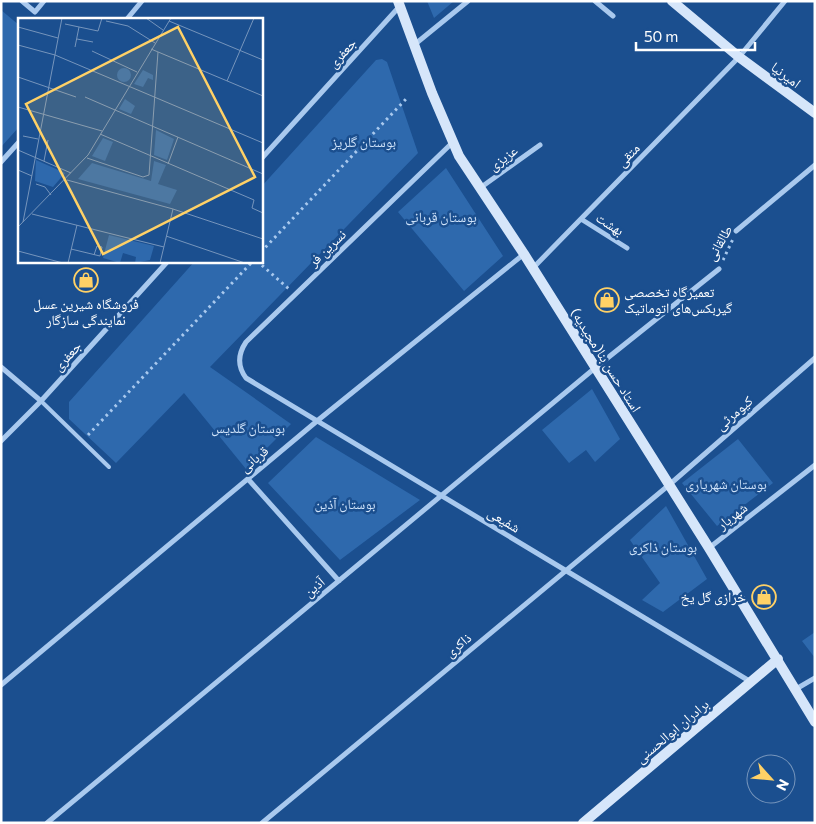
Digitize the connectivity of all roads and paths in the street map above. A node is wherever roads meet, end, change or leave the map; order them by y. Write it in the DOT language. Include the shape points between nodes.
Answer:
graph roads {
  1 [pos="22,1"];
  2 [pos="44,1"];
  3 [pos="142,1"];
  4 [pos="468,1"];
  5 [pos="595,1"];
  6 [pos="672,1"];
  7 [pos="784,1"];
  8 [pos="399,4"];
  9 [pos="613,16"];
  10 [pos="128,18"];
  11 [pos="414,45"];
  12 [pos="738,56"];
  13 [pos="406,100"];
  14 [pos="815,113"];
  15 [pos="18,143"];
  16 [pos="452,143"];
  17 [pos="540,146"];
  18 [pos="262,158"];
  19 [pos="1,162"];
  20 [pos="815,165"];
  21 [pos="480,188"];
  22 [pos="581,219"];
  23 [pos="736,231"];
  24 [pos="627,248"];
  25 [pos="262,251"];
  26 [pos="524,254"];
  27 [pos="167,262"];
  28 [pos="252,262"];
  29 [pos="258,262"];
  30 [pos="533,268"];
  31 [pos="719,269"];
  32 [pos="295,295"];
  33 [pos="815,358"];
  34 [pos="1,367"];
  35 [pos="595,368"];
  36 [pos="246,378"];
  37 [pos="41,402"];
  38 [pos="317,421"];
  39 [pos="1,441"];
  40 [pos="82,441"];
  41 [pos="815,465"];
  42 [pos="109,467"];
  43 [pos="248,479"];
  44 [pos="669,484"];
  45 [pos="441,496"];
  46 [pos="709,548"];
  47 [pos="566,570"];
  48 [pos="339,581"];
  49 [pos="778,659"];
  50 [pos="815,678"];
  51 [pos="751,682"];
  52 [pos="1,685"];
  53 [pos="796,689"];
  54 [pos="815,722"];
  55 [pos="47,823"];
  56 [pos="262,823"];
  57 [pos="583,823"];
  1 -- 2 [label="street" via="35,12"];
  3 -- 10 [label="street"];
  4 -- 11 [label="street"];
  5 -- 9 [label="street"];
  6 -- 12 [label="main road, امیرنیا"];
  7 -- 12 [label="street, متقی"];
  8 -- 11 [label="main road, استاد حسن بنا(مجیدیه)"];
  8 -- 18 [label="street, جعفری"];
  11 -- 16 [label="main road, استاد حسن بنا(مجیدیه)"];
  12 -- 14 [label="main road, امیرنیا"];
  12 -- 22 [label="street, متقی"];
  13 -- 25 [label="path"];
  15 -- 19 [label="street"];
  16 -- 21 [label="main road, استاد حسن بنا(مجیدیه)"];
  16 -- 32 [label="street, نسرین فر"];
  17 -- 21 [label="street, عزیزی"];
  20 -- 23 [label="street, طالقانی"];
  21 -- 26 [label="main road, استاد حسن بنا(مجیدیه)"];
  22 -- 24 [label="street, بهشت"];
  22 -- 30 [label="street, متقی"];
  23 -- 31 [label="path, طالقانی"];
  26 -- 30 [label="main road, استاد حسن بنا(مجیدیه)"];
  26 -- 38 [label="street, قربانی"];
  27 -- 37 [label="street, جعفری"];
  28 -- 40 [label="path"];
  29 -- 32 [label="path"];
  30 -- 35 [label="main road, استاد حسن بنا(مجیدیه)"];
  31 -- 35 [label="street, طالقانی"];
  32 -- 36 [label="street, نسرین فر" via="243,347 239,361"];
  33 -- 44 [label="street, کیومرثی"];
  34 -- 37 [label="street"];
  35 -- 44 [label="main road, استاد حسن بنا(مجیدیه)"];
  35 -- 45 [label="street, آذین"];
  36 -- 38 [label="street, شفیعی"];
  37 -- 39 [label="street, جعفری"];
  37 -- 40 [label="lane"];
  38 -- 43 [label="street, قربانی"];
  38 -- 45 [label="street, شفیعی"];
  40 -- 42 [label="lane"];
  41 -- 46 [label="street, شهریار"];
  43 -- 48 [label="street"];
  43 -- 52 [label="street, قربانی"];
  44 -- 46 [label="main road, استاد حسن بنا(مجیدیه)"];
  44 -- 47 [label="street, ذاکری"];
  45 -- 47 [label="street, شفیعی"];
  45 -- 48 [label="street, آذین"];
  46 -- 49 [label="main road, استاد حسن بنا(مجیدیه)"];
  47 -- 51 [label="street, شفیعی"];
  47 -- 56 [label="street, ذاکری"];
  48 -- 55 [label="street, آذین"];
  49 -- 51 [label="main road, برادران ابوالحسنی"];
  49 -- 53 [label="main road, استاد حسن بنا(مجیدیه)"];
  50 -- 53 [label="street"];
  51 -- 57 [label="main road, برادران ابوالحسنی"];
  53 -- 54 [label="main road, استاد حسن بنا(مجیدیه)"];
}
